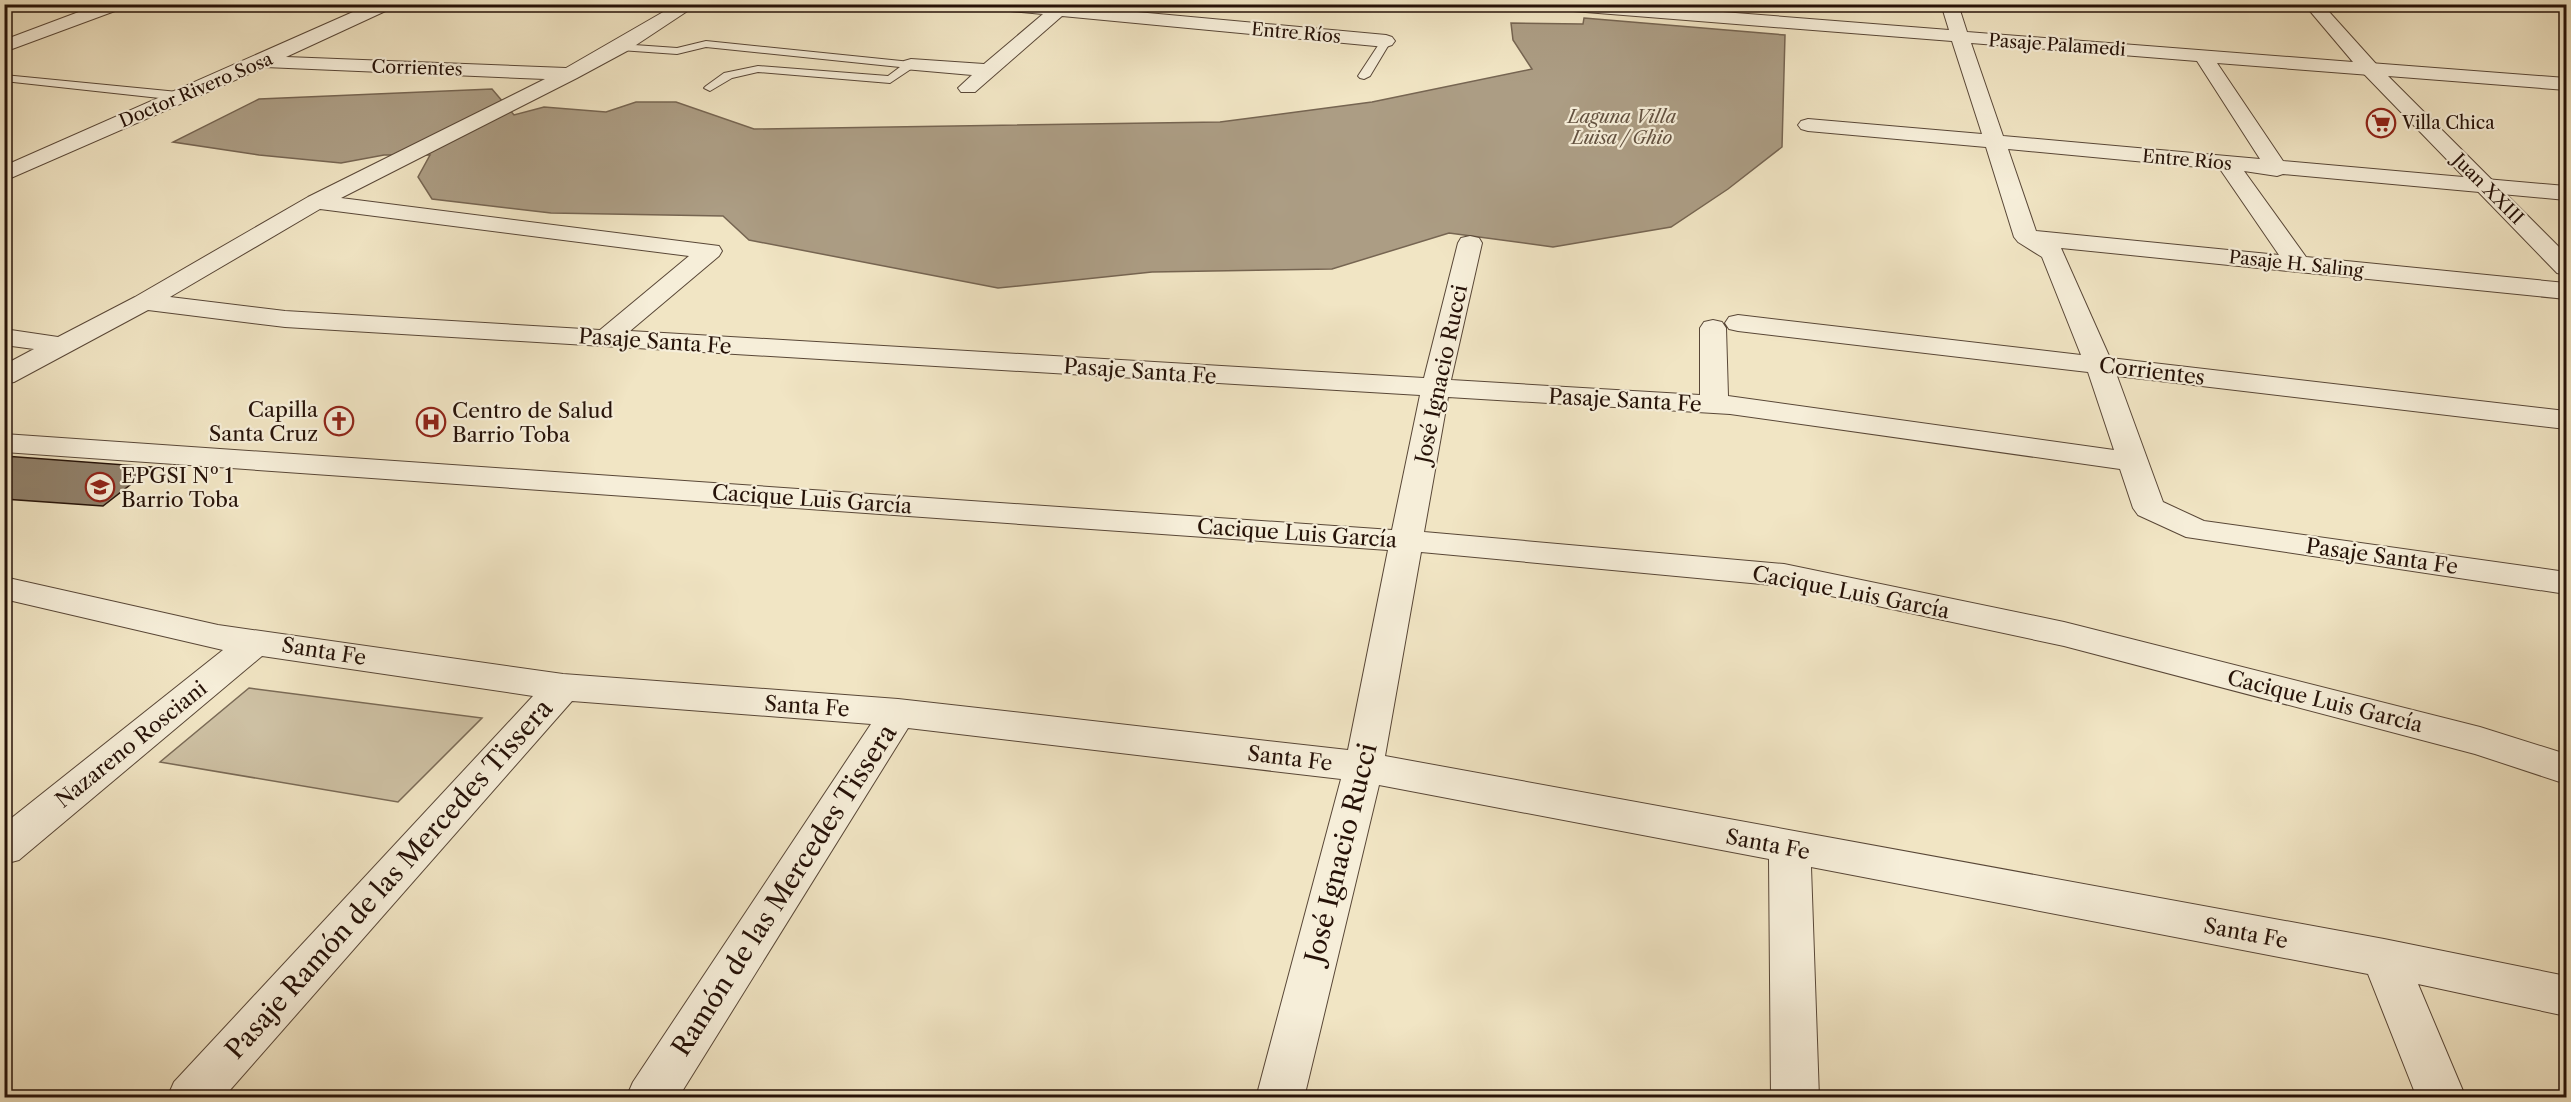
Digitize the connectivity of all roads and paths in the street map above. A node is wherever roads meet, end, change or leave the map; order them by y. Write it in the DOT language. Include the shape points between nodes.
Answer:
graph roads {
  1 [pos="117,4"];
  2 [pos="386,4"];
  3 [pos="690,4"];
  4 [pos="990,4"];
  5 [pos="1548,4"];
  6 [pos="1948,4"];
  7 [pos="2312,4"];
  8 [pos="1061,8"];
  9 [pos="1961,38"];
  10 [pos="1386,41"];
  11 [pos="4,47"];
  12 [pos="620,47"];
  13 [pos="2203,56"];
  14 [pos="265,61"];
  15 [pos="911,66"];
  16 [pos="2370,69"];
  17 [pos="987,70"];
  18 [pos="570,74"];
  19 [pos="1364,76"];
  20 [pos="4,78"];
  21 [pos="2566,84"];
  22 [pos="710,88"];
  23 [pos="968,88"];
  24 [pos="178,96"];
  25 [pos="1808,125"];
  26 [pos="1993,142"];
  27 [pos="2229,165"];
  28 [pos="2277,169"];
  29 [pos="4,174"];
  30 [pos="2483,186"];
  31 [pos="2566,193"];
  32 [pos="316,202"];
  33 [pos="2026,237"];
  34 [pos="1470,243"];
  35 [pos="2298,264"];
  36 [pos="2566,268"];
  37 [pos="2566,291"];
  38 [pos="144,302"];
  39 [pos="4,337"];
  40 [pos="606,338"];
  41 [pos="60,345"];
  42 [pos="2099,365"];
  43 [pos="4,376"];
  44 [pos="1435,389"];
  45 [pos="1714,404"];
  46 [pos="2566,420"];
  47 [pos="4,443"];
  48 [pos="2134,462"];
  49 [pos="1408,541"];
  50 [pos="2566,583"];
  51 [pos="4,588"];
  52 [pos="257,641"];
  53 [pos="563,687"];
  54 [pos="898,713"];
  55 [pos="1364,767"];
  56 [pos="2566,769"];
  57 [pos="4,848"];
  58 [pos="1790,848"];
  59 [pos="2384,958"];
  60 [pos="2566,996"];
  61 [pos="191,1098"];
  62 [pos="650,1098"];
  63 [pos="1280,1098"];
  64 [pos="1795,1098"];
  65 [pos="2442,1098"];
  1 -- 11 [label="street"];
  2 -- 14 [label="street, Doctor Rivero Sosa"];
  3 -- 12 [label="street"];
  4 -- 8 [label="street, Entre Ríos"];
  5 -- 9 [label="street, Pasaje Palamedi"];
  6 -- 9 [label="street"];
  7 -- 16 [label="street, Juan XXIII"];
  8 -- 10 [label="street, Entre Ríos"];
  8 -- 17 [label="street"];
  9 -- 13 [label="street, Pasaje Palamedi"];
  9 -- 26 [label="street"];
  10 -- 19 [label="lane"];
  12 -- 15 [label="lane" via="677,51 706,44"];
  12 -- 18 [label="street"];
  13 -- 16 [label="street, Pasaje Palamedi"];
  13 -- 28 [label="street"];
  14 -- 18 [label="street, Corrientes"];
  14 -- 24 [label="street, Doctor Rivero Sosa"];
  15 -- 17 [label="street"];
  15 -- 22 [label="lane" via="890,80 758,69 728,75"];
  16 -- 21 [label="street, Pasaje Palamedi"];
  16 -- 30 [label="street, Juan XXIII"];
  17 -- 23 [label="street"];
  18 -- 32 [label="street"];
  20 -- 24 [label="lane"];
  24 -- 29 [label="street, Doctor Rivero Sosa"];
  25 -- 26 [label="street, Entre Ríos"];
  26 -- 27 [label="street, Entre Ríos"];
  26 -- 33 [label="street"];
  27 -- 28 [label="street, Entre Ríos"];
  27 -- 35 [label="street"];
  28 -- 30 [label="street, Entre Ríos"];
  30 -- 31 [label="street, Entre Ríos"];
  30 -- 36 [label="street, Juan XXIII"];
  32 -- 38 [label="street"];
  32 -- 40 [label="street" via="710,251"];
  33 -- 35 [label="street, Pasaje H. Saling"];
  33 -- 42 [label="street, Pasaje Santa Fe" via="2053,253"];
  34 -- 44 [label="street, José Ignacio Rucci"];
  35 -- 37 [label="street, Pasaje H. Saling"];
  38 -- 40 [label="street, Pasaje Santa Fe" via="285,319"];
  38 -- 41 [label="street"];
  39 -- 41 [label="street"];
  40 -- 44 [label="street, Pasaje Santa Fe"];
  41 -- 43 [label="street"];
  42 -- 45 [label="street, Corrientes" via="1725,326"];
  42 -- 46 [label="street, Corrientes"];
  42 -- 48 [label="street, Pasaje Santa Fe"];
  44 -- 45 [label="street, Pasaje Santa Fe"];
  44 -- 49 [label="street, José Ignacio Rucci"];
  45 -- 48 [label="street, Pasaje Santa Fe"];
  47 -- 49 [label="street, Cacique Luis García"];
  48 -- 50 [label="street, Pasaje Santa Fe" via="2149,508 2197,530"];
  49 -- 55 [label="street, José Ignacio Rucci"];
  49 -- 56 [label="street, Cacique Luis García" via="1784,575 2064,634 2480,741"];
  51 -- 52 [label="street, Santa Fe" via="218,637"];
  52 -- 53 [label="street, Santa Fe"];
  52 -- 57 [label="street, Nazareno Rosciani"];
  53 -- 54 [label="street, Santa Fe"];
  53 -- 61 [label="street, Pasaje Ramón de las Mercedes Tissera"];
  54 -- 55 [label="street, Santa Fe"];
  54 -- 62 [label="street, Ramón de las Mercedes Tissera"];
  55 -- 58 [label="street, Santa Fe"];
  55 -- 63 [label="street, José Ignacio Rucci"];
  58 -- 59 [label="street, Santa Fe"];
  58 -- 64 [label="street"];
  59 -- 60 [label="street, Santa Fe"];
  59 -- 65 [label="street"];
}
